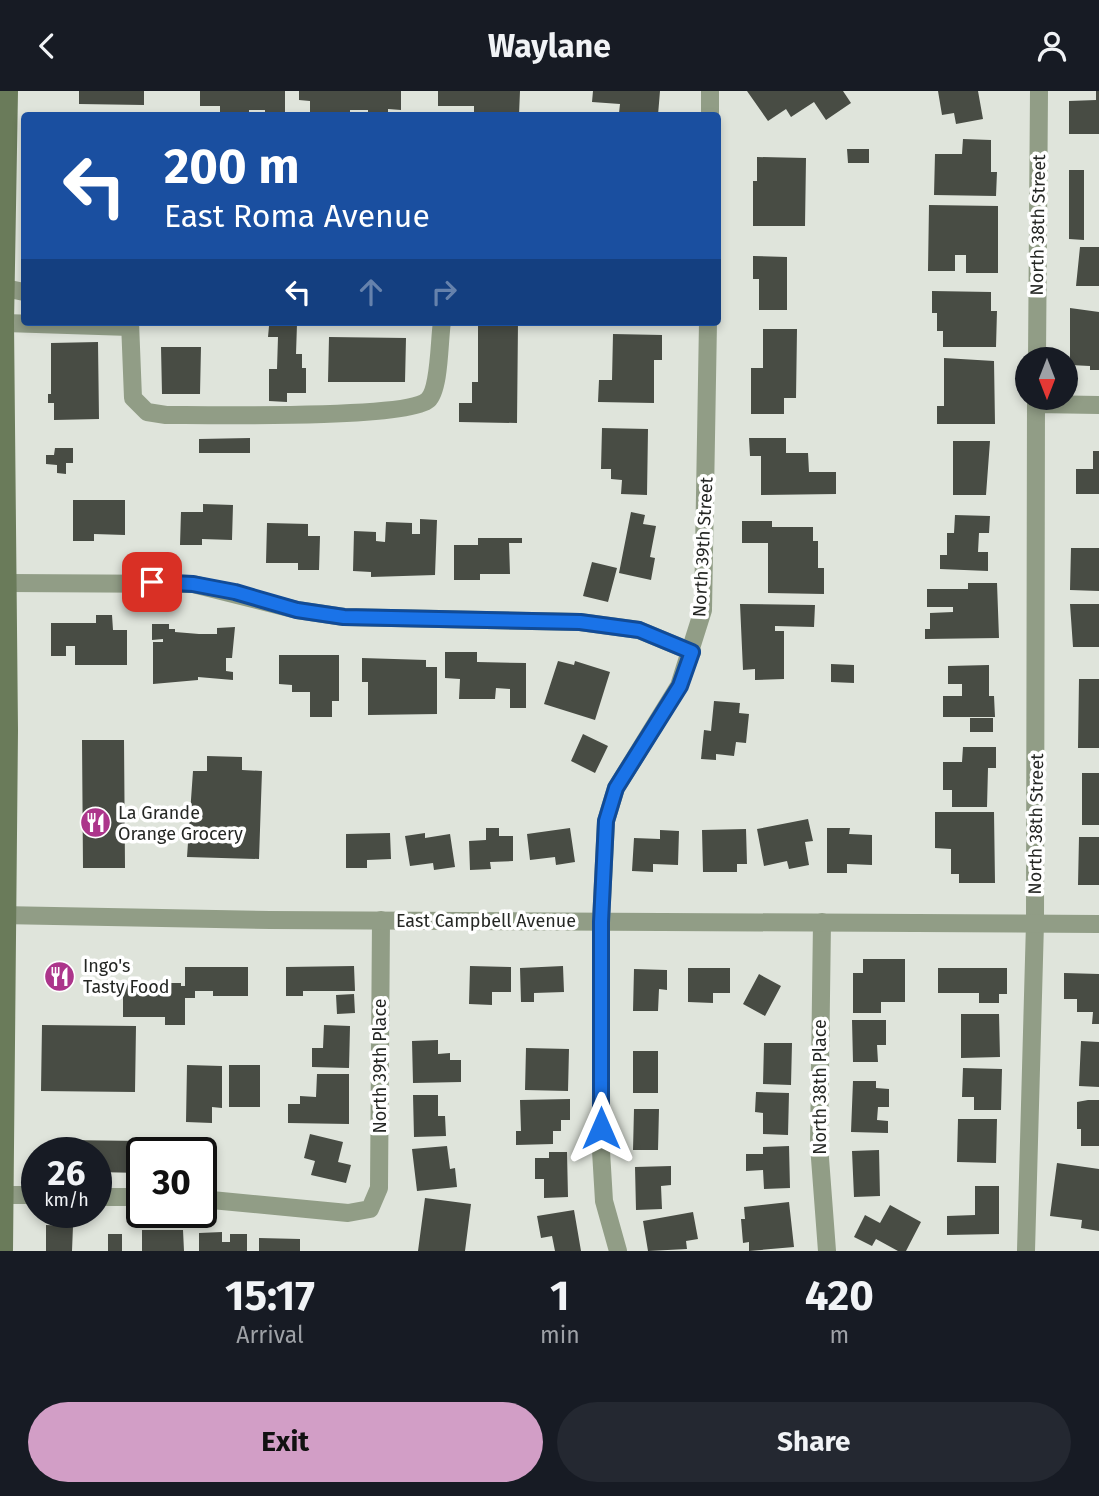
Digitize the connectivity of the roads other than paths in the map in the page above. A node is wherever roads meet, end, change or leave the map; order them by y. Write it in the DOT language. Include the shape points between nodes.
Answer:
graph roads {
  1 [pos="9,91"];
  2 [pos="710,91"];
  3 [pos="1039,91"];
  4 [pos="710,112"];
  5 [pos="3,288"];
  6 [pos="21,291"];
  7 [pos="5,323"];
  8 [pos="21,323"];
  9 [pos="130,326"];
  10 [pos="442,326"];
  11 [pos="708,326"];
  12 [pos="1037,347"];
  13 [pos="1078,404"];
  14 [pos="1099,405"];
  15 [pos="1036,410"];
  16 [pos="4,542"];
  17 [pos="8,583"];
  18 [pos="4,607"];
  19 [pos="692,652"];
  20 [pos="4,671"];
  21 [pos="3,915"];
  22 [pos="381,920"];
  23 [pos="601,922"];
  24 [pos="822,922"];
  25 [pos="1035,923"];
  26 [pos="1099,924"];
  27 [pos="4,1195"];
  28 [pos="21,1195"];
  29 [pos="217,1201"];
  30 [pos="4,1251"];
  31 [pos="618,1251"];
  32 [pos="827,1251"];
  33 [pos="1026,1251"];
  1 -- 5 [label="main road"];
  2 -- 4 [label="street"];
  3 -- 12 [label="street, North 38th Street"];
  5 -- 6 [label="street"];
  5 -- 7 [label="main road"];
  7 -- 8 [label="street"];
  7 -- 16 [label="main road"];
  9 -- 10 [label="street" via="131,391 140,407 153,414 243,415 403,409 422,404 435,388"];
  11 -- 19 [label="street, North 39th Street" via="703,610"];
  13 -- 14 [label="street"];
  15 -- 25 [label="street, North 38th Street"];
  16 -- 17 [label="main road"];
  17 -- 18 [label="main road"];
  17 -- 19 [label="street" via="193,584 344,617 580,622 639,630"];
  18 -- 20 [label="main road"];
  19 -- 23 [label="street, North 39th Street" via="680,686 616,788 606,821"];
  20 -- 21 [label="main road"];
  21 -- 22 [label="street, East Campbell Avenue"];
  21 -- 27 [label="main road"];
  22 -- 23 [label="street, East Campbell Avenue"];
  22 -- 29 [label="street, North 39th Place" via="379,1188 370,1209 348,1213"];
  23 -- 24 [label="street, East Campbell Avenue"];
  23 -- 31 [label="street, North 39th Street" via="601,1151 604,1201"];
  24 -- 25 [label="street, East Campbell Avenue"];
  24 -- 32 [label="street, North 38th Place" via="819,1145"];
  25 -- 26 [label="street, East Campbell Avenue"];
  25 -- 33 [label="street, North 38th Street"];
  27 -- 28 [label="street"];
  27 -- 30 [label="main road"];
}
